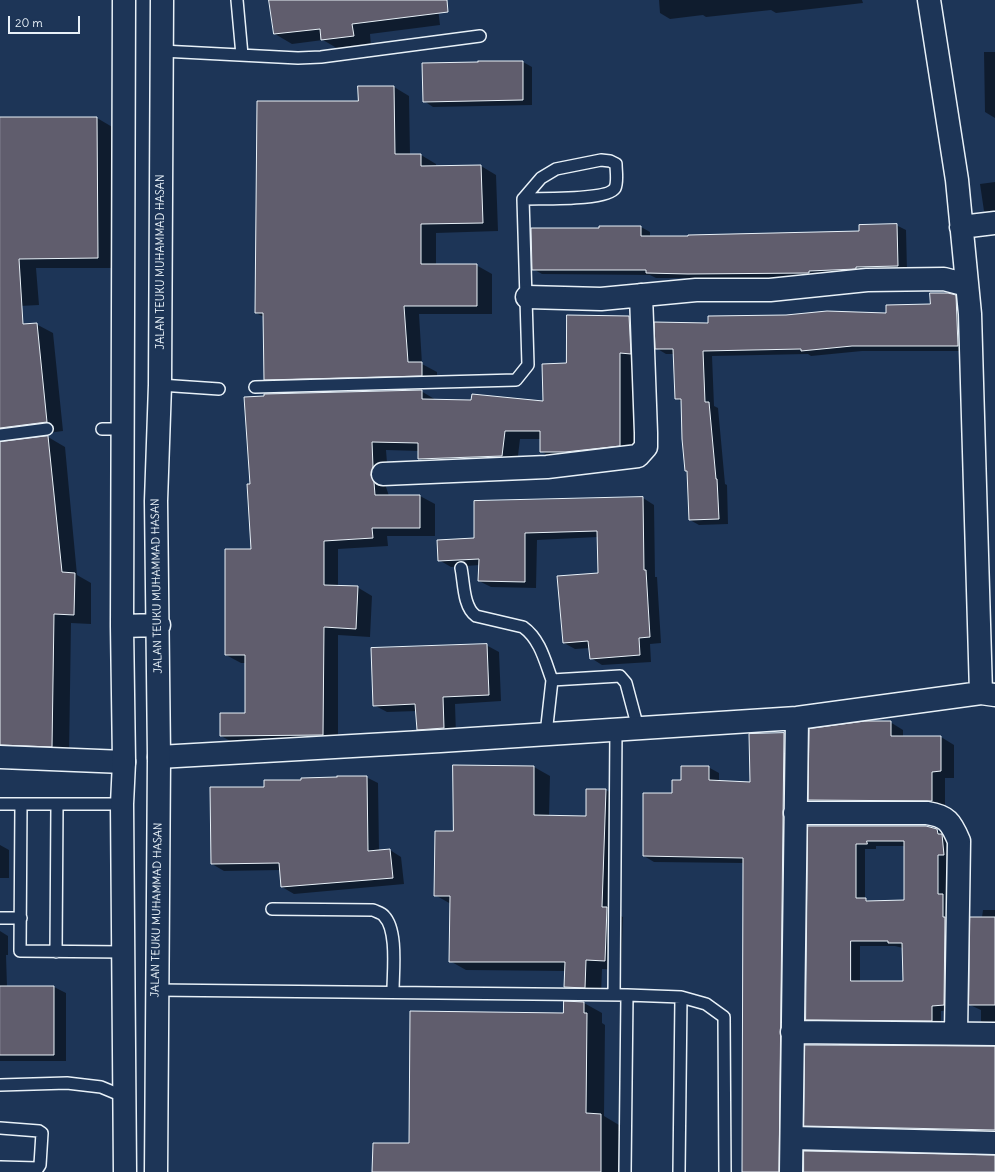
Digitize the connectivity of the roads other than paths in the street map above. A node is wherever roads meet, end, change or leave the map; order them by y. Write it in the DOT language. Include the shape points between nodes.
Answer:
graph roads {
  1 [pos="124,0"];
  2 [pos="162,0"];
  3 [pos="237,0"];
  4 [pos="929,0"];
  5 [pos="480,36"];
  6 [pos="162,51"];
  7 [pos="242,55"];
  8 [pos="523,199"];
  9 [pos="995,223"];
  10 [pos="961,227"];
  11 [pos="967,285"];
  12 [pos="641,295"];
  13 [pos="527,297"];
  14 [pos="160,385"];
  15 [pos="255,387"];
  16 [pos="218,389"];
  17 [pos="47,429"];
  18 [pos="0,435"];
  19 [pos="383,474"];
  20 [pos="461,568"];
  21 [pos="158,625"];
  22 [pos="122,626"];
  23 [pos="552,680"];
  24 [pos="988,694"];
  25 [pos="797,718"];
  26 [pos="638,728"];
  27 [pos="616,729"];
  28 [pos="546,734"];
  29 [pos="158,756"];
  30 [pos="0,757"];
  31 [pos="124,762"];
  32 [pos="0,804"];
  33 [pos="21,804"];
  34 [pos="57,804"];
  35 [pos="122,804"];
  36 [pos="795,813"];
  37 [pos="272,909"];
  38 [pos="0,918"];
  39 [pos="21,918"];
  40 [pos="56,952"];
  41 [pos="124,952"];
  42 [pos="156,990"];
  43 [pos="392,991"];
  44 [pos="614,995"];
  45 [pos="626,995"];
  46 [pos="681,997"];
  47 [pos="792,1032"];
  48 [pos="956,1033"];
  49 [pos="995,1034"];
  50 [pos="0,1085"];
  51 [pos="125,1097"];
  52 [pos="0,1128"];
  53 [pos="793,1138"];
  54 [pos="995,1143"];
  55 [pos="0,1167"];
  56 [pos="125,1172"];
  57 [pos="156,1172"];
  58 [pos="625,1172"];
  59 [pos="680,1172"];
  60 [pos="725,1172"];
  61 [pos="791,1172"];
  1 -- 22 [label="main road" via="112,429"];
  2 -- 6 [label="main road, JALAN TEUKU MUHAMMAD HASAN"];
  3 -- 7 [label="lane"];
  4 -- 10 [label="main road" via="957,180"];
  5 -- 7 [label="lane" via="321,57"];
  6 -- 7 [label="lane"];
  6 -- 14 [label="main road, JALAN TEUKU MUHAMMAD HASAN"];
  8 -- 8 [label="lane" via="590,198 611,193 615,188 616,164 601,160 556,169 541,178"];
  8 -- 13 [label="lane"];
  9 -- 10 [label="main road"];
  10 -- 11 [label="main road"];
  11 -- 12 [label="main road" via="944,279 867,280 770,290 696,290"];
  11 -- 24 [label="main road"];
  12 -- 13 [label="main road" via="601,299"];
  12 -- 19 [label="main road" via="646,447 638,456 548,467"];
  13 -- 15 [label="lane" via="528,365 516,380"];
  14 -- 16 [label="lane"];
  14 -- 21 [label="main road, JALAN TEUKU MUHAMMAD HASAN" via="156,501"];
  17 -- 18 [label="lane"];
  20 -- 23 [label="lane" via="472,613 528,630 536,639"];
  21 -- 22 [label="main road"];
  21 -- 29 [label="main road, JALAN TEUKU MUHAMMAD HASAN"];
  22 -- 31 [label="main road"];
  23 -- 26 [label="lane" via="620,676 626,683"];
  23 -- 28 [label="lane"];
  24 -- 25 [label="main road"];
  25 -- 26 [label="main road"];
  25 -- 36 [label="main road"];
  26 -- 27 [label="main road"];
  27 -- 28 [label="main road"];
  27 -- 44 [label="lane"];
  28 -- 29 [label="main road"];
  29 -- 42 [label="main road, JALAN TEUKU MUHAMMAD HASAN"];
  30 -- 31 [label="main road"];
  31 -- 35 [label="main road"];
  32 -- 33 [label="lane"];
  33 -- 34 [label="lane"];
  33 -- 39 [label="lane"];
  34 -- 35 [label="lane"];
  34 -- 40 [label="lane"];
  35 -- 41 [label="main road"];
  36 -- 47 [label="main road"];
  36 -- 48 [label="main road" via="927,813 940,815 952,824 959,841"];
  37 -- 43 [label="lane" via="373,910 384,915 390,925 392,938"];
  38 -- 39 [label="lane"];
  39 -- 40 [label="lane" via="20,951"];
  40 -- 41 [label="lane"];
  41 -- 51 [label="main road"];
  42 -- 43 [label="lane"];
  42 -- 57 [label="main road, JALAN TEUKU MUHAMMAD HASAN"];
  43 -- 44 [label="lane"];
  44 -- 45 [label="lane"];
  45 -- 46 [label="lane"];
  45 -- 58 [label="lane"];
  46 -- 59 [label="lane"];
  46 -- 60 [label="lane" via="706,1004 724,1017"];
  47 -- 48 [label="main road"];
  47 -- 53 [label="main road"];
  48 -- 49 [label="main road"];
  50 -- 51 [label="lane" via="67,1083 100,1087"];
  51 -- 56 [label="main road"];
  52 -- 55 [label="lane" via="39,1131 42,1135 38,1168"];
  53 -- 54 [label="main road"];
  53 -- 61 [label="main road"];
}
